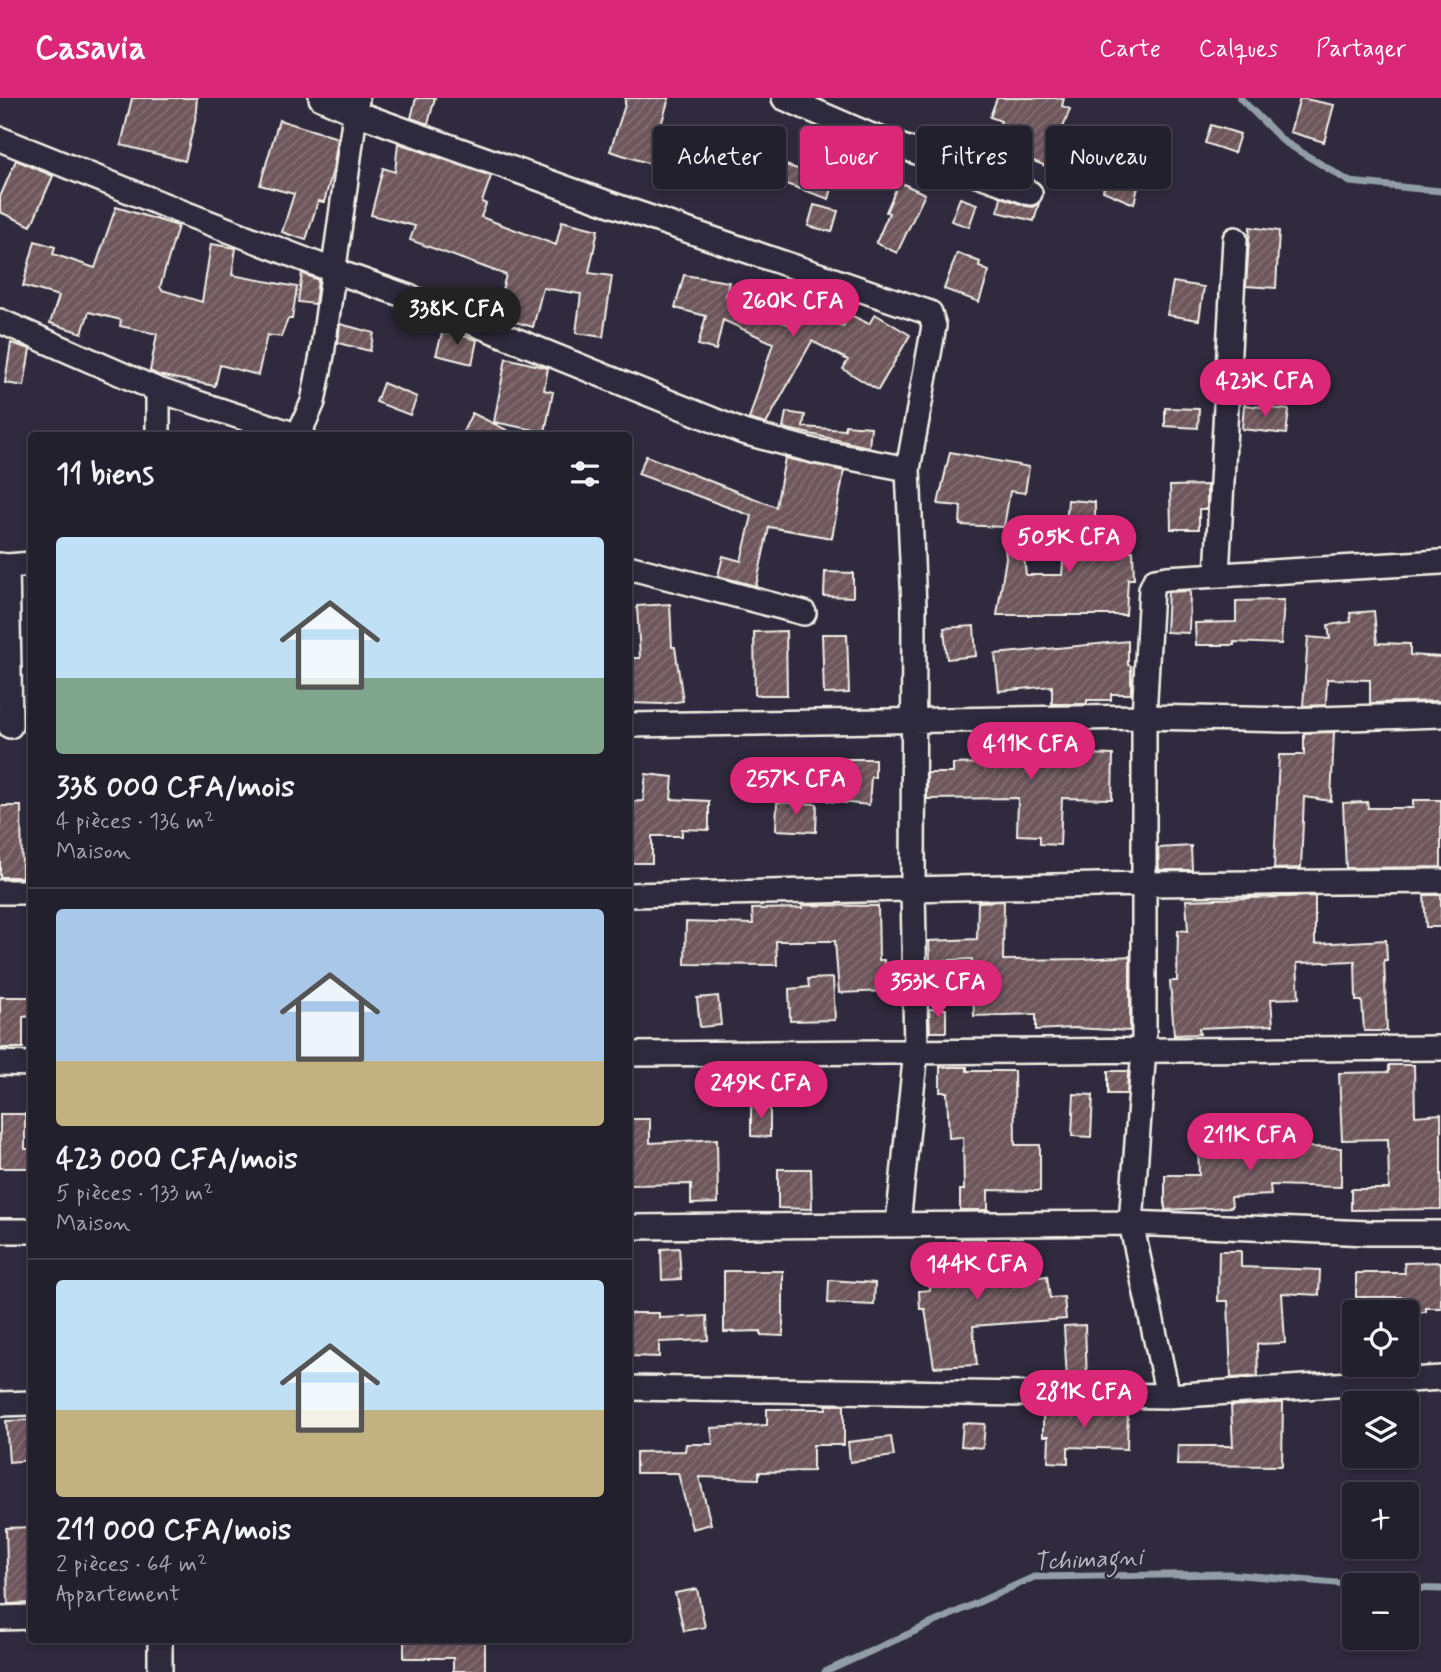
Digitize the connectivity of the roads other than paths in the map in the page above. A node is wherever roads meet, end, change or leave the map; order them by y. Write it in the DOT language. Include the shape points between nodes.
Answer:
graph roads {
  1 [pos="321,98"];
  2 [pos="784,98"];
  3 [pos="356,106"];
  4 [pos="0,139"];
  5 [pos="1030,193"];
  6 [pos="1235,239"];
  7 [pos="332,270"];
  8 [pos="0,321"];
  9 [pos="158,390"];
  10 [pos="158,432"];
  11 [pos="287,432"];
  12 [pos="301,432"];
  13 [pos="908,470"];
  14 [pos="1441,562"];
  15 [pos="28,564"];
  16 [pos="3,565"];
  17 [pos="632,568"];
  18 [pos="1217,575"];
  19 [pos="804,613"];
  20 [pos="1441,715"];
  21 [pos="1144,717"];
  22 [pos="914,721"];
  23 [pos="632,725"];
  24 [pos="14,726"];
  25 [pos="1441,881"];
  26 [pos="1145,884"];
  27 [pos="913,888"];
  28 [pos="0,892"];
  29 [pos="28,892"];
  30 [pos="632,895"];
  31 [pos="1441,1048"];
  32 [pos="1144,1049"];
  33 [pos="916,1051"];
  34 [pos="632,1054"];
  35 [pos="0,1063"];
  36 [pos="28,1064"];
  37 [pos="1131,1223"];
  38 [pos="898,1224"];
  39 [pos="632,1227"];
  40 [pos="0,1231"];
  41 [pos="28,1231"];
  42 [pos="1441,1233"];
  43 [pos="1441,1378"];
  44 [pos="632,1388"];
  45 [pos="1168,1396"];
  46 [pos="28,1403"];
  47 [pos="0,1404"];
  48 [pos="28,1617"];
  49 [pos="0,1618"];
  50 [pos="160,1643"];
  51 [pos="160,1672"];
  1 -- 3 [label="street"];
  2 -- 5 [label="street" via="872,136"];
  3 -- 7 [label="street"];
  3 -- 13 [label="street" via="616,206 930,313 934,326"];
  4 -- 7 [label="street"];
  6 -- 18 [label="street"];
  7 -- 12 [label="street" via="313,402"];
  7 -- 13 [label="street" via="743,432 814,452"];
  8 -- 9 [label="street"];
  9 -- 10 [label="street"];
  9 -- 11 [label="street"];
  13 -- 22 [label="street" via="915,606"];
  14 -- 18 [label="street"];
  15 -- 16 [label="street"];
  16 -- 24 [label="street"];
  17 -- 19 [label="street"];
  18 -- 21 [label="street" via="1155,580"];
  20 -- 21 [label="street" via="1288,720"];
  21 -- 22 [label="street"];
  21 -- 26 [label="street"];
  22 -- 23 [label="street"];
  22 -- 27 [label="street"];
  25 -- 26 [label="street"];
  26 -- 27 [label="street"];
  26 -- 32 [label="street"];
  27 -- 30 [label="street"];
  27 -- 33 [label="street"];
  28 -- 29 [label="street"];
  31 -- 32 [label="street"];
  32 -- 33 [label="street"];
  32 -- 37 [label="street"];
  33 -- 34 [label="street"];
  33 -- 38 [label="street"];
  35 -- 36 [label="street"];
  37 -- 38 [label="street"];
  37 -- 42 [label="street"];
  37 -- 45 [label="street"];
  38 -- 39 [label="street"];
  40 -- 41 [label="street"];
  43 -- 45 [label="street"];
  44 -- 45 [label="street"];
  46 -- 47 [label="street"];
  48 -- 49 [label="street"];
  50 -- 51 [label="street"];
}
